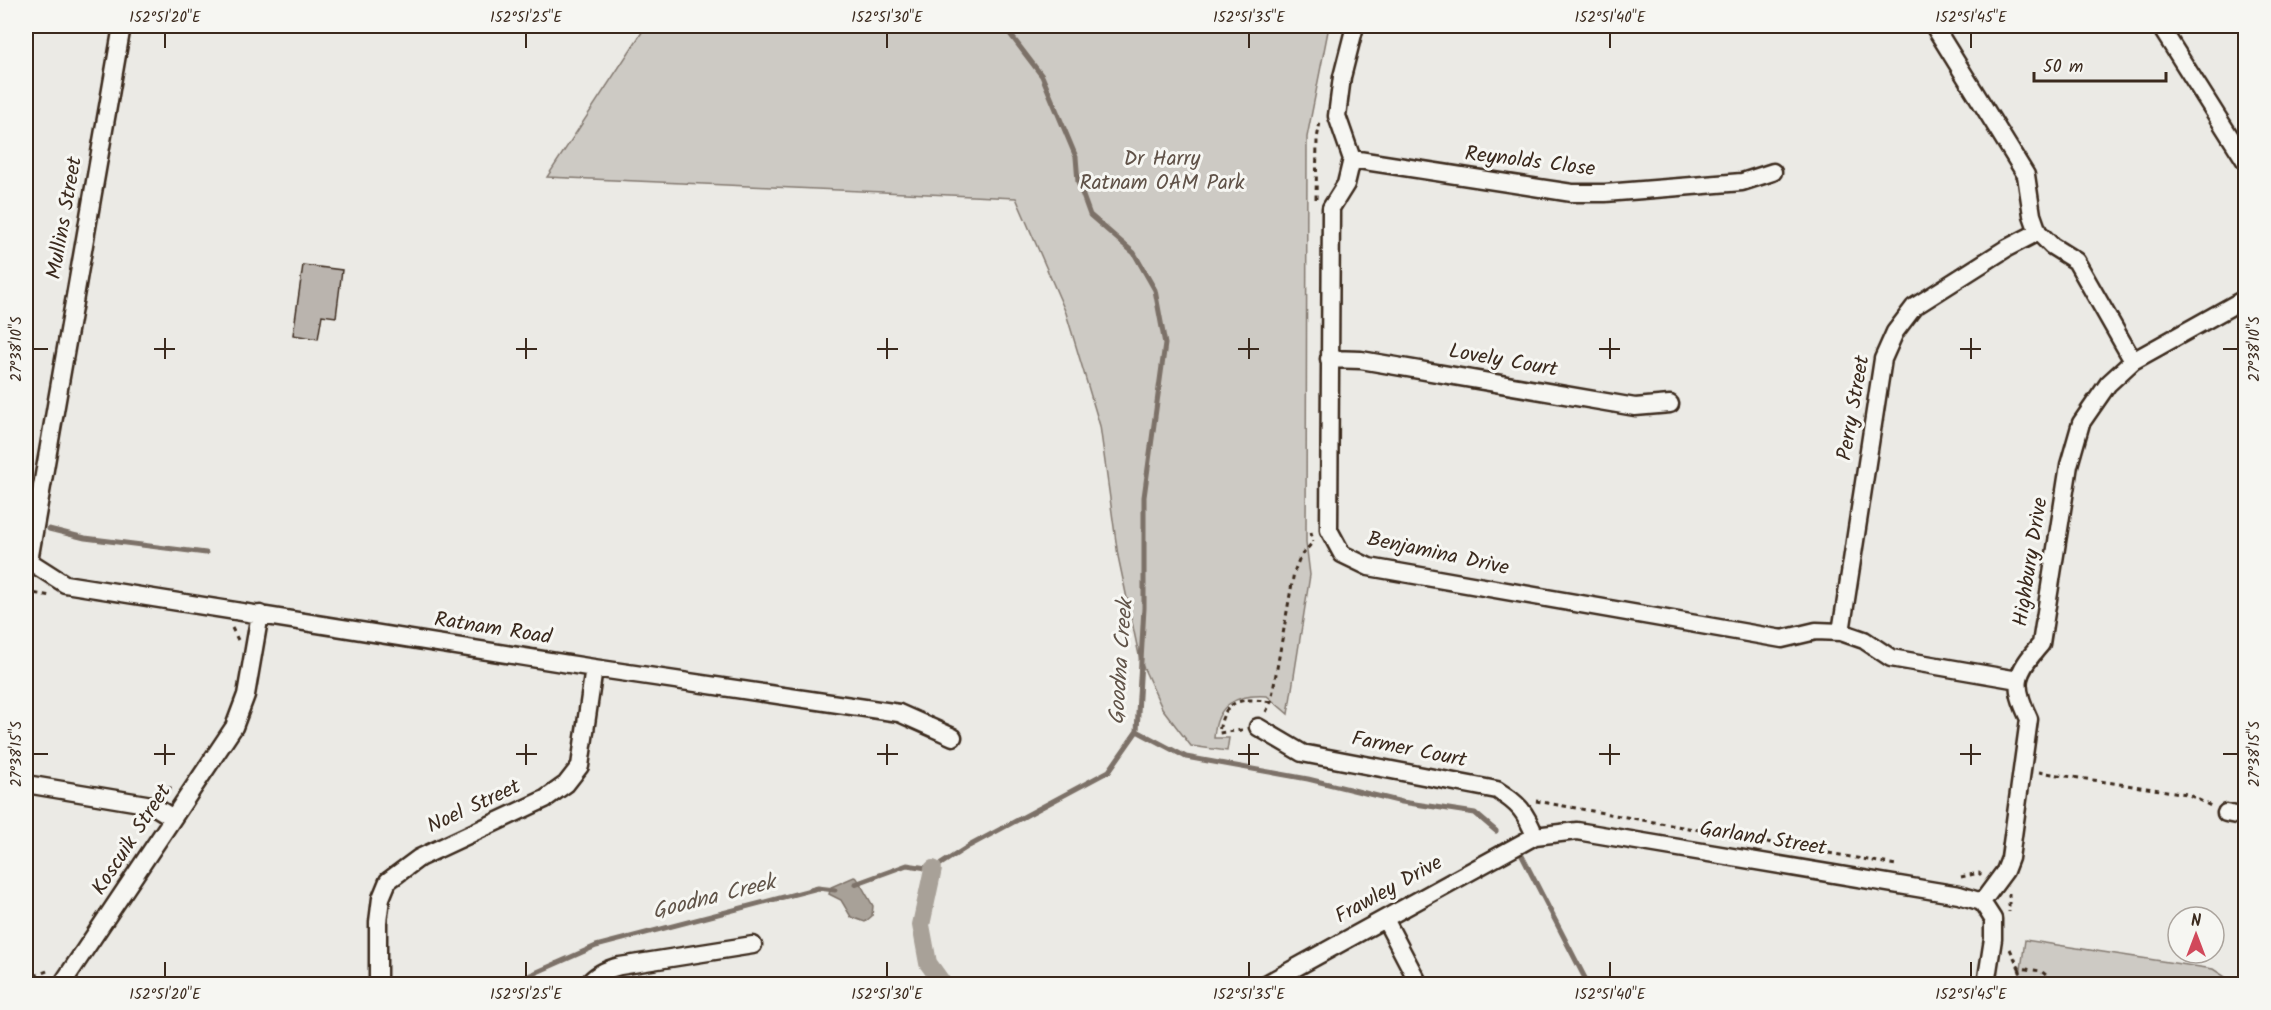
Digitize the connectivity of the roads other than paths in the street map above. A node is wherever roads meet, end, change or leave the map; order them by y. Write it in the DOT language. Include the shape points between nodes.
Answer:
graph roads {
  1 [pos="122,26"];
  2 [pos="1355,26"];
  3 [pos="1934,26"];
  4 [pos="2160,26"];
  5 [pos="1352,159"];
  6 [pos="2246,162"];
  7 [pos="1773,172"];
  8 [pos="2038,232"];
  9 [pos="2246,298"];
  10 [pos="1329,359"];
  11 [pos="2133,361"];
  12 [pos="1670,404"];
  13 [pos="27,561"];
  14 [pos="260,614"];
  15 [pos="1841,632"];
  16 [pos="594,668"];
  17 [pos="2018,680"];
  18 [pos="1258,727"];
  19 [pos="953,737"];
  20 [pos="26,784"];
  21 [pos="2226,813"];
  22 [pos="2246,816"];
  23 [pos="173,818"];
  24 [pos="1535,836"];
  25 [pos="1982,902"];
  26 [pos="1384,919"];
  27 [pos="753,945"];
  28 [pos="62,984"];
  29 [pos="378,984"];
  30 [pos="588,984"];
  31 [pos="1266,984"];
  32 [pos="1419,984"];
  33 [pos="1986,984"];
  1 -- 13 [label="street, Mullins Street"];
  2 -- 5 [label="street" via="1342,77 1338,116"];
  3 -- 8 [label="street" via="2026,175"];
  4 -- 6 [label="street"];
  5 -- 7 [label="street, Reynolds Close" via="1572,193 1742,182"];
  5 -- 10 [label="street" via="1346,184 1331,208"];
  8 -- 11 [label="street" via="2076,261"];
  8 -- 15 [label="street, Perry Street" via="1914,307 1894,332 1883,359"];
  9 -- 11 [label="street, Highbury Drive"];
  10 -- 12 [label="street, Lovely Court" via="1361,360 1635,407"];
  10 -- 15 [label="street, Benjamina Drive" via="1329,530 1342,554 1369,567 1782,639 1816,631"];
  11 -- 17 [label="street, Highbury Drive" via="2108,384 2081,423 2067,474 2041,644 2025,662"];
  13 -- 14 [label="street, Ratnam Road" via="65,584"];
  14 -- 16 [label="street, Ratnam Road"];
  14 -- 23 [label="street, Koscuik Street" via="246,695 234,727"];
  15 -- 17 [label="street, Benjamina Drive" via="1864,640 1891,658"];
  16 -- 19 [label="street, Ratnam Road" via="899,713"];
  16 -- 29 [label="street, Noel Street" via="580,766 566,784 545,799 419,858 388,881 378,922"];
  17 -- 25 [label="street" via="2019,698 2029,719 2010,858"];
  18 -- 24 [label="street, Farmer Court" via="1302,753 1497,790 1526,813"];
  20 -- 23 [label="street" via="135,801 152,805"];
  21 -- 22 [label="street"];
  23 -- 28 [label="street, Koscuik Street"];
  24 -- 25 [label="street, Garland Street" via="1577,831"];
  24 -- 26 [label="street, Frawley Drive"];
  25 -- 33 [label="street" via="1993,919"];
  26 -- 31 [label="street, Frawley Drive"];
  26 -- 32 [label="street"];
  27 -- 30 [label="street" via="620,966 606,970"];
}
